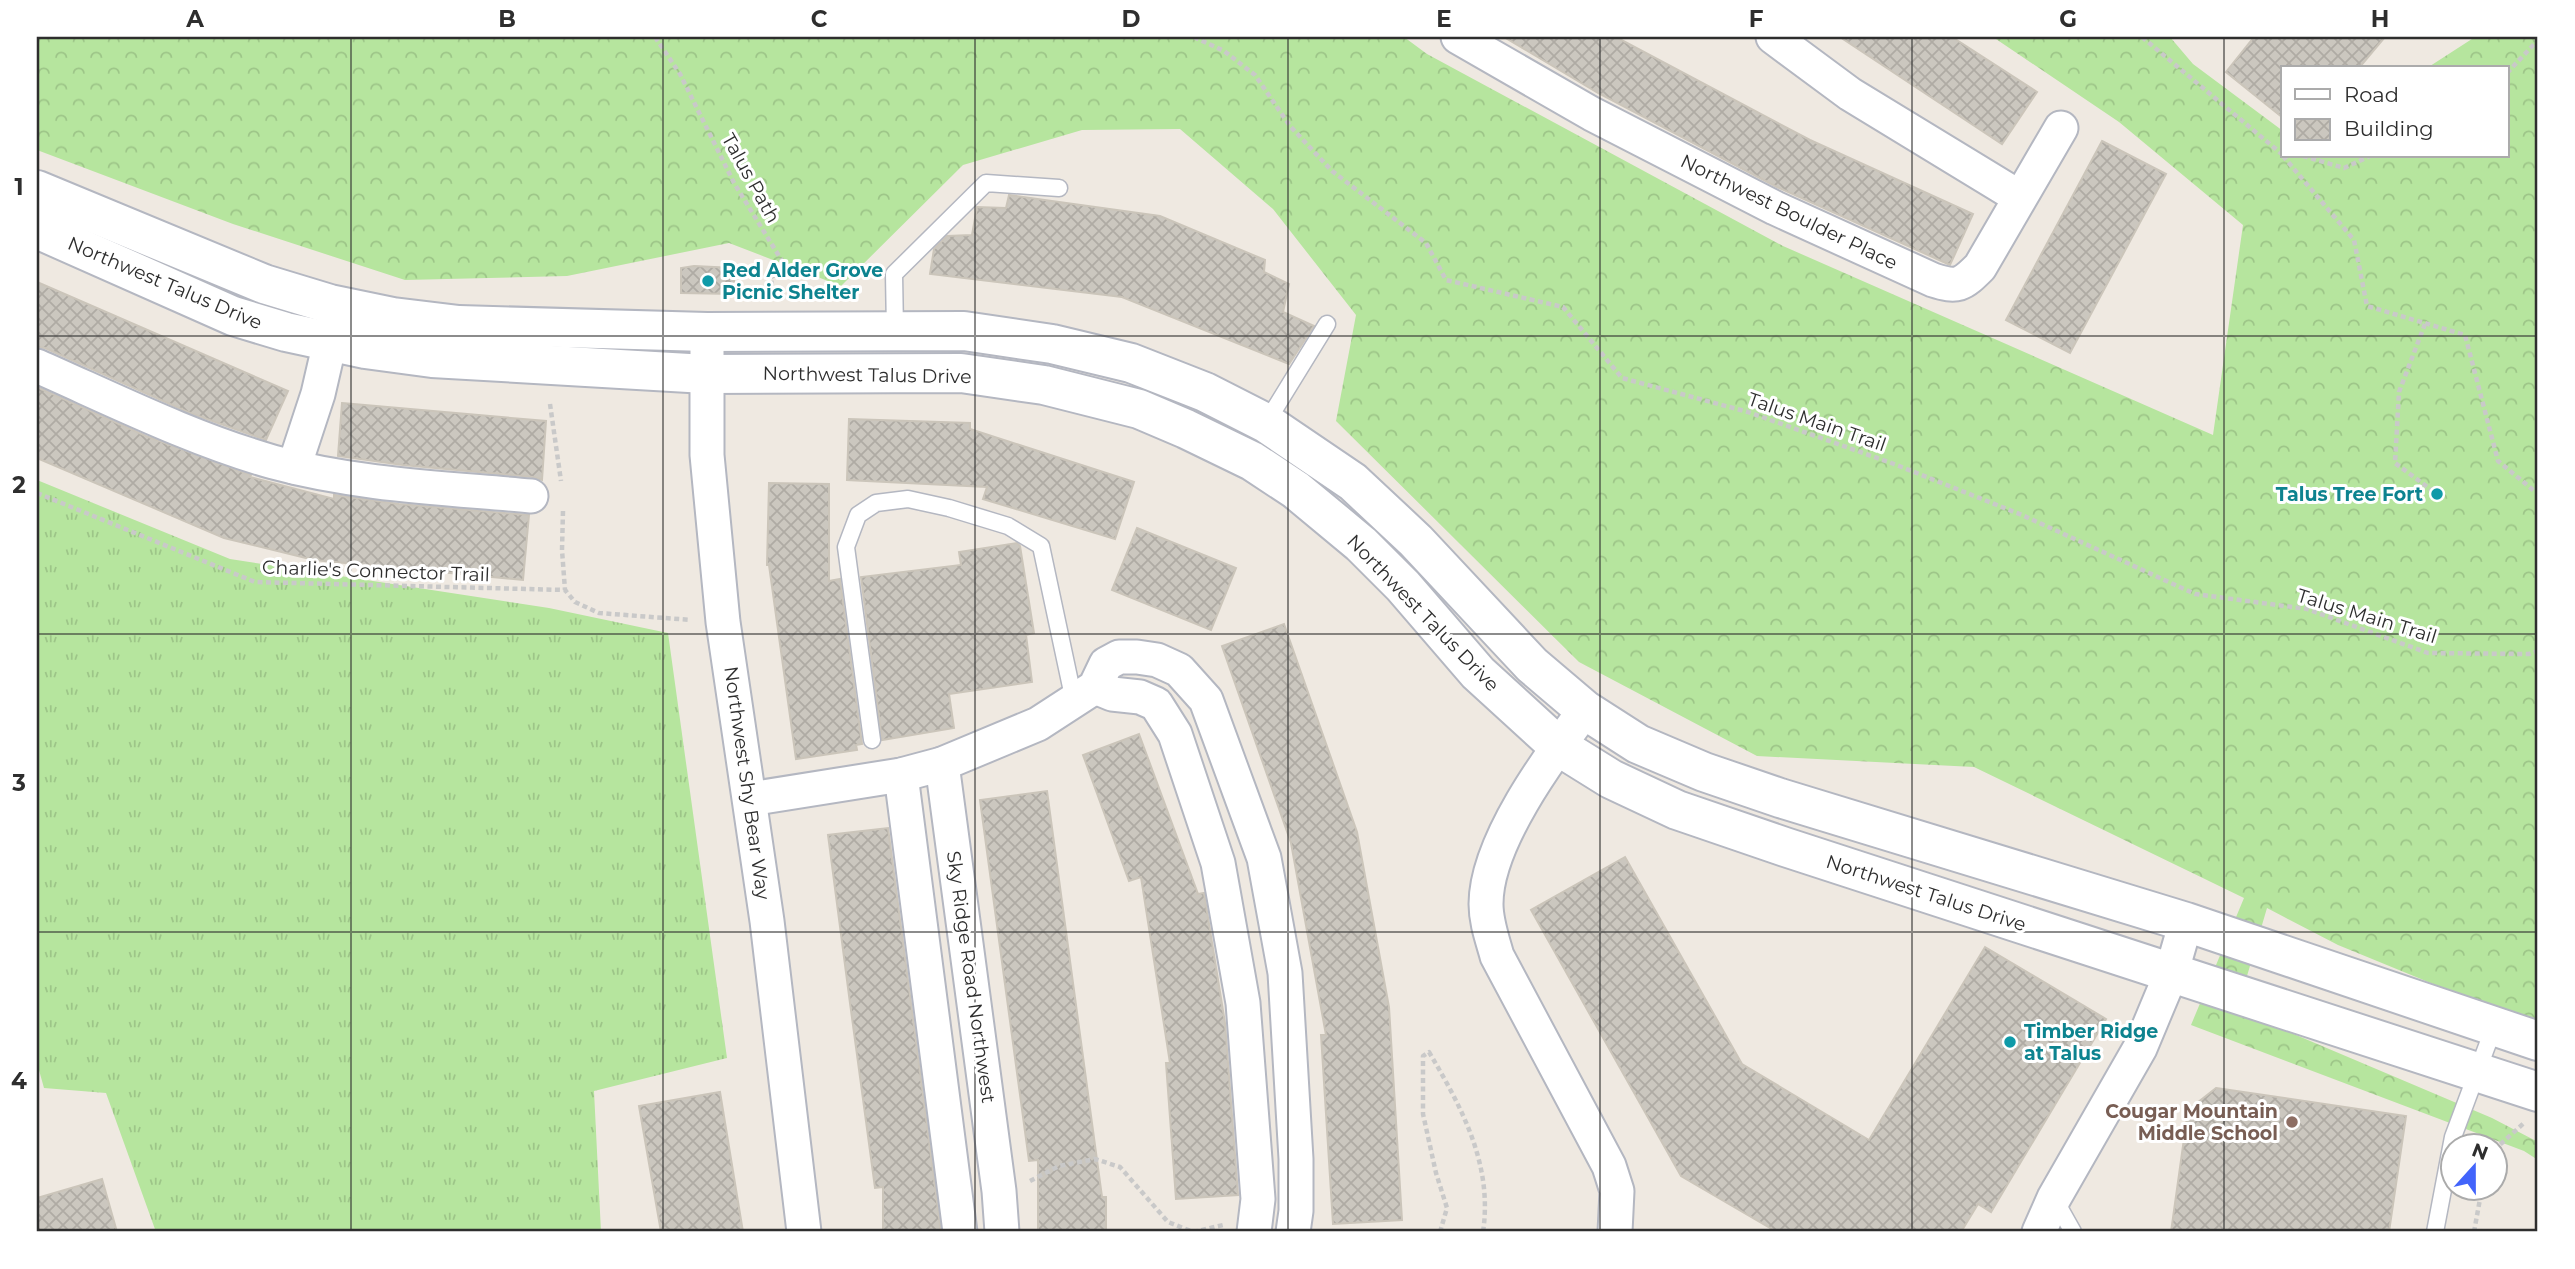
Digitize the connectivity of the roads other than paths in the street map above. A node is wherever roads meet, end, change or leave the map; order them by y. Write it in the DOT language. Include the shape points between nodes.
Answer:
graph roads {
  1 [pos="1458,37"];
  2 [pos="1773,37"];
  3 [pos="2061,128"];
  4 [pos="1059,188"];
  5 [pos="37,190"];
  6 [pos="2019,197"];
  7 [pos="37,229"];
  8 [pos="1327,324"];
  9 [pos="895,331"];
  10 [pos="708,332"];
  11 [pos="330,342"];
  12 [pos="37,366"];
  13 [pos="706,374"];
  14 [pos="1266,423"];
  15 [pos="294,467"];
  16 [pos="531,496"];
  17 [pos="1085,694"];
  18 [pos="1585,710"];
  19 [pos="872,740"];
  20 [pos="1558,746"];
  21 [pos="942,764"];
  22 [pos="901,775"];
  23 [pos="750,799"];
  24 [pos="2186,922"];
  25 [pos="2171,974"];
  26 [pos="2494,1025"];
  27 [pos="2538,1041"];
  28 [pos="2477,1070"];
  29 [pos="2531,1107"];
  30 [pos="2054,1198"];
  31 [pos="1254,1229"];
  32 [pos="804,1232"];
  33 [pos="960,1232"];
  34 [pos="1002,1232"];
  35 [pos="1293,1232"];
  36 [pos="1615,1232"];
  37 [pos="2039,1232"];
  38 [pos="2073,1232"];
  39 [pos="2435,1232"];
  1 -- 6 [label="street, Northwest Boulder Place" via="1592,114 1933,281 1951,286 1967,280 1980,267"];
  2 -- 6 [label="street" via="1850,94"];
  3 -- 6 [label="street, Northwest Boulder Place"];
  4 -- 9 [label="lane" via="986,183 894,274"];
  5 -- 10 [label="street, Northwest Talus Drive" via="264,284 330,304 459,325"];
  7 -- 11 [label="street, Northwest Talus Drive" via="233,316"];
  8 -- 14 [label="lane"];
  9 -- 10 [label="street, Northwest Talus Drive"];
  9 -- 14 [label="street, Northwest Talus Drive" via="964,331 1052,344 1131,363 1205,392"];
  10 -- 13 [label="street, Northwest Shy Bear Way"];
  11 -- 13 [label="street, Northwest Talus Drive" via="432,358"];
  11 -- 15 [label="street"];
  12 -- 15 [label="street" via="223,445"];
  13 -- 20 [label="street, Northwest Talus Drive" via="961,373 1044,385 1139,409 1186,429 1263,468 1362,544 1478,673"];
  13 -- 23 [label="street, Northwest Shy Bear Way" via="707,455 723,622"];
  14 -- 18 [label="street, Northwest Talus Drive" via="1353,482 1416,541 1532,665"];
  15 -- 16 [label="street" via="357,480"];
  17 -- 19 [label="lane" via="1041,545 1008,526 949,508 908,499 876,503 858,515 846,547"];
  17 -- 21 [label="street" via="1038,723"];
  17 -- 31 [label="street" via="1140,697 1156,704 1175,734 1218,863 1244,1003 1258,1199"];
  17 -- 35 [label="street" via="1107,664 1119,657 1157,660 1179,670 1206,700 1233,768 1264,859 1284,973 1296,1159"];
  18 -- 20 [label="street"];
  18 -- 24 [label="street, Northwest Talus Drive" via="1638,744 1704,772"];
  20 -- 25 [label="street, Northwest Talus Drive" via="1611,779 1677,810"];
  20 -- 36 [label="street" via="1500,846 1490,874 1488,926 1497,956 1609,1166 1616,1191"];
  21 -- 22 [label="street"];
  21 -- 34 [label="street, Sky Ridge Road Northwest"];
  22 -- 23 [label="street"];
  22 -- 33 [label="street"];
  23 -- 32 [label="street, Northwest Shy Bear Way"];
  24 -- 25 [label="street"];
  24 -- 26 [label="street, Northwest Talus Drive"];
  25 -- 28 [label="street, Northwest Talus Drive"];
  25 -- 30 [label="street" via="2140,1048"];
  26 -- 27 [label="street, Northwest Talus Drive"];
  26 -- 28 [label="lane"];
  28 -- 29 [label="street, Northwest Talus Drive"];
  28 -- 39 [label="lane" via="2453,1137"];
  30 -- 37 [label="street"];
  30 -- 38 [label="lane"];
}
